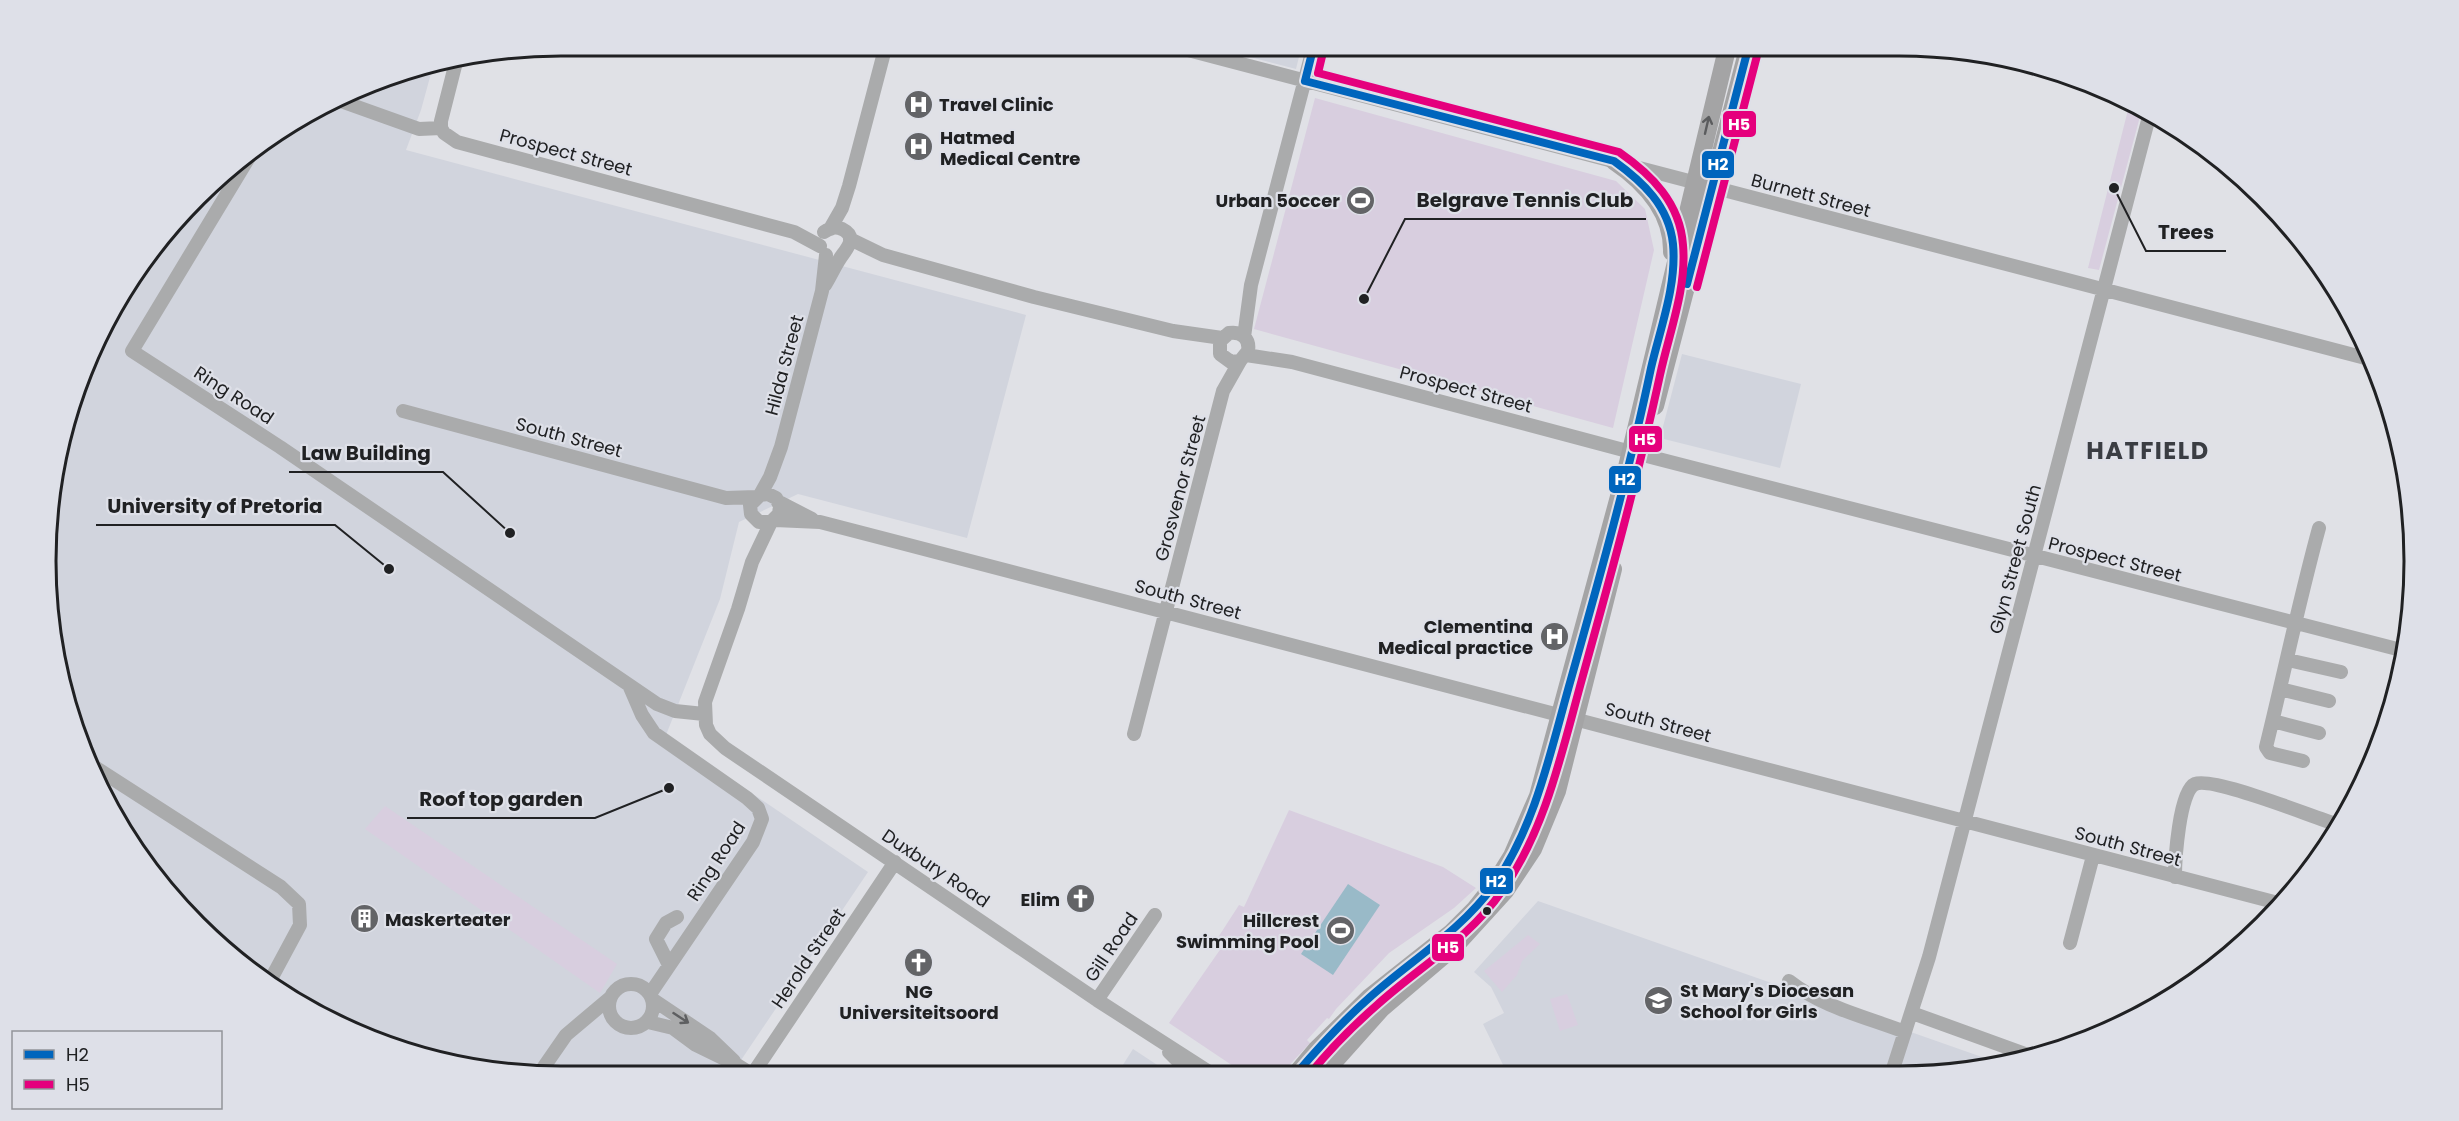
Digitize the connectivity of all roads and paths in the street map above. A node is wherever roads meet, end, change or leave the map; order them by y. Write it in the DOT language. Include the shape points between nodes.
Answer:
graph roads {
  1 [pos="883,56"];
  2 [pos="1211,56"];
  3 [pos="1311,56"];
  4 [pos="1726,56"];
  5 [pos="1745,56"];
  6 [pos="455,67"];
  7 [pos="1305,81"];
  8 [pos="347,103"];
  9 [pos="2148,121"];
  10 [pos="441,128"];
  11 [pos="1614,161"];
  12 [pos="242,170"];
  13 [pos="1703,184"];
  14 [pos="849,186"];
  15 [pos="828,230"];
  16 [pos="794,232"];
  17 [pos="846,245"];
  18 [pos="823,250"];
  19 [pos="1671,280"];
  20 [pos="1251,285"];
  21 [pos="2103,289"];
  22 [pos="822,291"];
  23 [pos="1173,331"];
  24 [pos="1226,335"];
  25 [pos="1245,349"];
  26 [pos="1222,356"];
  27 [pos="2360,357"];
  28 [pos="1223,391"];
  29 [pos="403,411"];
  30 [pos="781,447"];
  31 [pos="1637,453"];
  32 [pos="758,496"];
  33 [pos="726,498"];
  34 [pos="777,500"];
  35 [pos="753,517"];
  36 [pos="773,521"];
  37 [pos="819,522"];
  38 [pos="2319,528"];
  39 [pos="2034,557"];
  40 [pos="752,562"];
  41 [pos="1166,612"];
  42 [pos="2295,622"];
  43 [pos="2396,649"];
  44 [pos="2288,660"];
  45 [pos="2341,672"];
  46 [pos="629,685"];
  47 [pos="2280,689"];
  48 [pos="2329,701"];
  49 [pos="704,714"];
  50 [pos="1569,717"];
  51 [pos="2273,721"];
  52 [pos="2319,733"];
  53 [pos="1134,734"];
  54 [pos="2303,762"];
  55 [pos="102,772"];
  56 [pos="1963,820"];
  57 [pos="2330,822"];
  58 [pos="2093,856"];
  59 [pos="895,862"];
  60 [pos="2175,877"];
  61 [pos="2271,901"];
  62 [pos="1155,915"];
  63 [pos="676,917"];
  64 [pos="2070,943"];
  65 [pos="669,965"];
  66 [pos="273,975"];
  67 [pos="1789,981"];
  68 [pos="611,996"];
  69 [pos="651,996"];
  70 [pos="1097,1000"];
  71 [pos="1912,1014"];
  72 [pos="587,1018"];
  73 [pos="616,1022"];
  74 [pos="648,1022"];
  75 [pos="1905,1032"];
  76 [pos="1161,1042"];
  77 [pos="2017,1051"];
  78 [pos="545,1065"];
  79 [pos="737,1065"];
  80 [pos="758,1066"];
  81 [pos="1184,1066"];
  82 [pos="1199,1066"];
  83 [pos="1303,1066"];
  84 [pos="1331,1066"];
  85 [pos="1894,1066"];
  1 -- 14 [label="street, Hilda Street"];
  2 -- 7 [label="street, Burnett Street"];
  3 -- 7 [label="street, Grosvenor Street"];
  13 -- 4 [label="main road, one-way"];
  5 -- 13 [label="main road"];
  6 -- 10 [label="street"];
  7 -- 11 [label="street, Burnett Street"];
  7 -- 20 [label="street, Grosvenor Street"];
  8 -- 10 [label="street" via="419,129"];
  9 -- 21 [label="street, Glyn Street South"];
  10 -- 16 [label="street, Prospect Street" via="457,142"];
  11 -- 13 [label="street, Burnett Street"];
  11 -- 19 [label="main road" via="1643,184 1665,213 1671,236"];
  12 -- 46 [label="street, Ring Road" via="132,351"];
  13 -- 19 [label="main road"];
  13 -- 21 [label="street, Burnett Street"];
  13 -- 31 [label="main road"];
  14 -- 15 [label="street, Hilda Street" via="842,208"];
  14 -- 17 [label="street, Hilda Street"];
  15 -- 16 [label="street, Prospect Street"];
  15 -- 17 [label="street" via="838,228"];
  15 -- 18 [label="street" via="821,238"];
  16 -- 18 [label="street, Prospect Street"];
  17 -- 18 [label="street" via="833,258"];
  17 -- 22 [label="street, Hilda Street"];
  17 -- 23 [label="street"];
  18 -- 22 [label="street, Hilda Street"];
  19 -- 31 [label="main road"];
  20 -- 24 [label="street, Grosvenor Street"];
  20 -- 25 [label="street, Grosvenor Street"];
  21 -- 27 [label="street, Burnett Street"];
  21 -- 39 [label="street, Glyn Street South"];
  22 -- 30 [label="street, Hilda Street"];
  23 -- 24 [label="street"];
  23 -- 26 [label="street"];
  24 -- 25 [label="street" via="1237,333"];
  24 -- 26 [label="street" via="1219,345"];
  25 -- 26 [label="street" via="1231,362"];
  25 -- 28 [label="street, Grosvenor Street"];
  25 -- 31 [label="street, Prospect Street"];
  26 -- 28 [label="street, Grosvenor Street"];
  28 -- 41 [label="street, Grosvenor Street"];
  29 -- 33 [label="street, South Street"];
  30 -- 32 [label="street, Hilda Street"];
  30 -- 34 [label="street, Hilda Street"];
  31 -- 39 [label="street, Prospect Street"];
  31 -- 50 [label="main road"];
  32 -- 33 [label="street, South Street"];
  32 -- 34 [label="street" via="768,494"];
  32 -- 35 [label="street" via="750,505"];
  33 -- 35 [label="street, South Street"];
  34 -- 36 [label="street" via="779,514"];
  34 -- 37 [label="street, South Street"];
  35 -- 36 [label="street" via="763,523"];
  35 -- 40 [label="street"];
  36 -- 37 [label="street, South Street"];
  36 -- 40 [label="street"];
  37 -- 41 [label="street, South Street"];
  38 -- 42 [label="street"];
  39 -- 42 [label="street, Prospect Street"];
  39 -- 56 [label="street, Glyn Street South"];
  40 -- 49 [label="street" via="710,684"];
  41 -- 50 [label="street, South Street"];
  41 -- 53 [label="street, Grosvenor Street"];
  42 -- 43 [label="street, Prospect Street"];
  42 -- 44 [label="street"];
  44 -- 45 [label="street"];
  44 -- 47 [label="street"];
  46 -- 49 [label="street, Ring Road" via="666,708"];
  46 -- 65 [label="street, Ring Road" via="654,733 747,798 762,814 753,842"];
  47 -- 48 [label="street"];
  47 -- 51 [label="street"];
  49 -- 59 [label="street, Duxbury Road" via="710,734 725,748"];
  50 -- 56 [label="street, South Street"];
  50 -- 83 [label="main road" via="1532,815 1494,885 1451,933 1370,997"];
  50 -- 84 [label="main road" via="1550,812 1514,881 1455,946 1381,1009"];
  51 -- 52 [label="street"];
  51 -- 54 [label="street" via="2268,750"];
  55 -- 66 [label="street" via="281,887 299,904 300,925"];
  56 -- 58 [label="street, South Street"];
  56 -- 71 [label="street, Glyn Street South"];
  57 -- 60 [label="street" via="2207,782 2194,784 2180,821"];
  58 -- 60 [label="street, South Street"];
  58 -- 64 [label="street"];
  59 -- 70 [label="street, Duxbury Road"];
  59 -- 80 [label="street, Herold Street"];
  60 -- 61 [label="street, South Street"];
  62 -- 70 [label="street, Gill Road"];
  63 -- 65 [label="street" via="666,923 656,939"];
  65 -- 69 [label="street, Ring Road"];
  67 -- 75 [label="street" via="1823,1002"];
  68 -- 69 [label="street" via="620,987 633,984 643,987"];
  68 -- 72 [label="street"];
  68 -- 73 [label="street" via="609,1010"];
  69 -- 74 [label="street" via="653,1011"];
  69 -- 79 [label="street, one-way" via="710,1038"];
  70 -- 76 [label="street, Duxbury Road"];
  71 -- 75 [label="street, Glyn Street South"];
  71 -- 77 [label="street"];
  72 -- 73 [label="street"];
  72 -- 78 [label="street" via="566,1035"];
  73 -- 74 [label="street" via="632,1028"];
  74 -- 79 [label="street" via="673,1028 696,1046"];
  75 -- 85 [label="street, Glyn Street South"];
  76 -- 81 [label="street, Duxbury Road"];
  76 -- 82 [label="street, Duxbury Road"];
}
